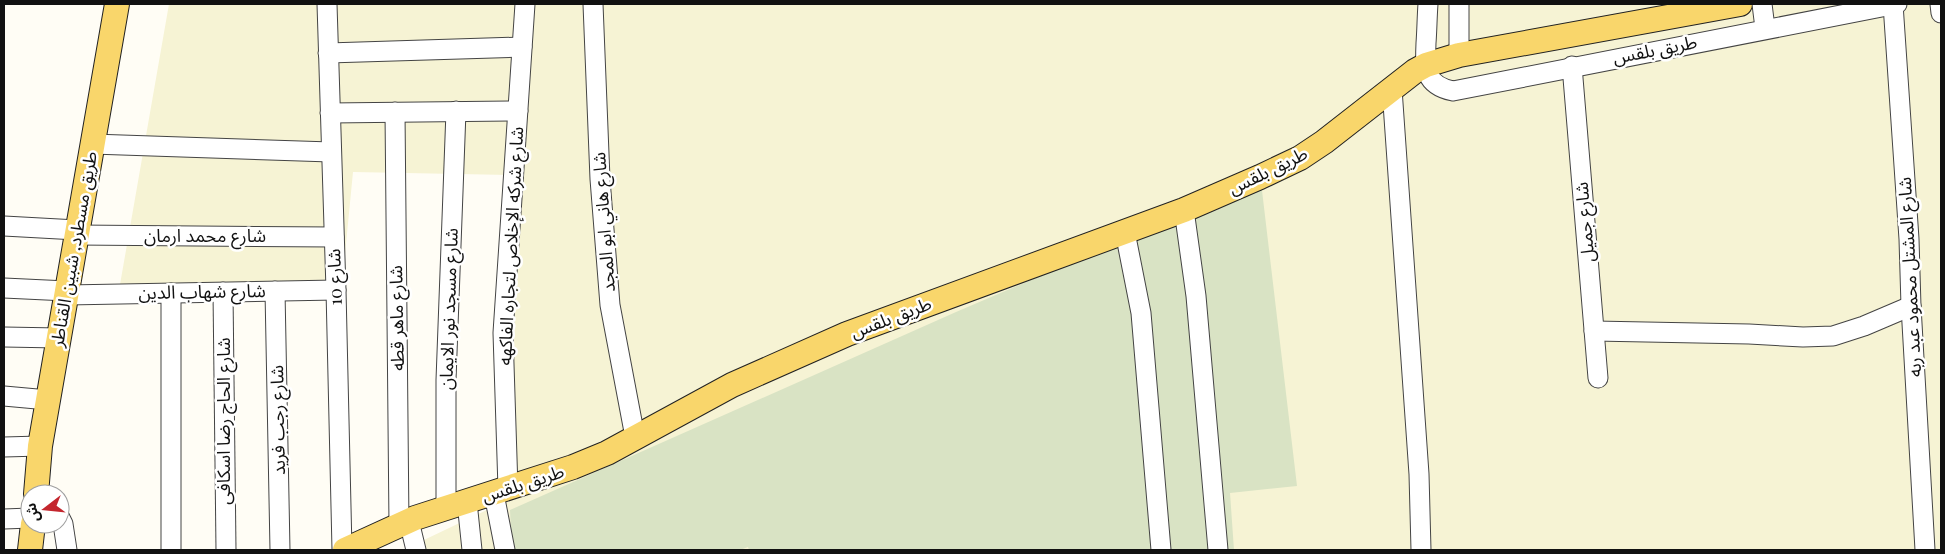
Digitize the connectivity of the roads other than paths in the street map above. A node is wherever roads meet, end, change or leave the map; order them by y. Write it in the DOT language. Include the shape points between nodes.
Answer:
graph roads {
  1 [pos="117,4"];
  2 [pos="327,4"];
  3 [pos="525,4"];
  4 [pos="593,4"];
  5 [pos="1428,4"];
  6 [pos="1459,4"];
  7 [pos="1895,4"];
  8 [pos="1940,4"];
  9 [pos="1759,13"];
  10 [pos="1941,13"];
  11 [pos="522,47"];
  12 [pos="328,53"];
  13 [pos="1459,55"];
  14 [pos="1426,65"];
  15 [pos="1572,66"];
  16 [pos="1392,89"];
  17 [pos="456,110"];
  18 [pos="518,111"];
  19 [pos="395,112"];
  20 [pos="330,113"];
  21 [pos="92,144"];
  22 [pos="331,152"];
  23 [pos="1184,210"];
  24 [pos="4,226"];
  25 [pos="76,232"];
  26 [pos="1125,232"];
  27 [pos="334,237"];
  28 [pos="4,288"];
  29 [pos="275,290"];
  30 [pos="336,290"];
  31 [pos="223,292"];
  32 [pos="67,293"];
  33 [pos="171,293"];
  34 [pos="1911,306"];
  35 [pos="1594,331"];
  36 [pos="4,337"];
  37 [pos="60,338"];
  38 [pos="1598,378"];
  39 [pos="4,396"];
  40 [pos="48,400"];
  41 [pos="635,437"];
  42 [pos="40,446"];
  43 [pos="4,447"];
  44 [pos="37,484"];
  45 [pos="501,492"];
  46 [pos="457,505"];
  47 [pos="20,518"];
  48 [pos="4,519"];
  49 [pos="404,523"];
  50 [pos="32,534"];
  51 [pos="65,534"];
  52 [pos="30,550"];
  53 [pos="67,550"];
  54 [pos="172,550"];
  55 [pos="226,550"];
  56 [pos="280,550"];
  57 [pos="343,550"];
  58 [pos="416,550"];
  59 [pos="472,550"];
  60 [pos="505,550"];
  61 [pos="1161,550"];
  62 [pos="1218,550"];
  63 [pos="1422,550"];
  64 [pos="1925,550"];
  1 -- 21 [label="main road, طريق مسطرد, شبين القناطر"];
  2 -- 12 [label="street, شارع 10"];
  3 -- 11 [label="street, شارع شركه الإخلاص لتجاره الفاكهه"];
  4 -- 41 [label="street, شارع هاني ابو المجد" via="601,196 610,305"];
  5 -- 14 [label="street"];
  6 -- 13 [label="street"];
  7 -- 9 [label="street, طريق بلقس"];
  7 -- 34 [label="street, شارع المشتل محمود عبد ربه"];
  8 -- 10 [label="street"];
  9 -- 13 [label="main road, طريق بلقس"];
  9 -- 15 [label="street, طريق بلقس"];
  11 -- 12 [label="street"];
  11 -- 18 [label="street, شارع شركه الإخلاص لتجاره الفاكهه"];
  12 -- 20 [label="street, شارع 10"];
  13 -- 14 [label="main road, طريق بلقس"];
  14 -- 15 [label="street, طريق بلقس" via="1434,84 1453,91"];
  14 -- 16 [label="main road, طريق بلقس"];
  15 -- 35 [label="street, شارع جميل"];
  16 -- 23 [label="main road, طريق بلقس" via="1300,158"];
  16 -- 63 [label="street"];
  17 -- 18 [label="street"];
  17 -- 19 [label="street"];
  17 -- 46 [label="street, شارع مسجد نور الايمان" via="446,380"];
  18 -- 45 [label="street, شارع شركه الإخلاص لتجاره الفاكهه" via="503,333"];
  19 -- 20 [label="street"];
  19 -- 49 [label="street, شارع ماهر قطه"];
  20 -- 22 [label="street, شارع 10"];
  21 -- 22 [label="street"];
  21 -- 25 [label="main road, طريق مسطرد, شبين القناطر"];
  22 -- 27 [label="street, شارع 10"];
  23 -- 26 [label="main road, طريق بلقس"];
  23 -- 62 [label="street" via="1197,306"];
  24 -- 25 [label="street, شارع محمد ارمان"];
  25 -- 27 [label="street, شارع محمد ارمان"];
  25 -- 32 [label="main road, طريق مسطرد, شبين القناطر"];
  26 -- 41 [label="main road, طريق بلقس" via="847,334 732,385"];
  26 -- 61 [label="street" via="1141,314"];
  27 -- 30 [label="street, شارع 10"];
  28 -- 32 [label="street, شارع شهاب الدين"];
  29 -- 30 [label="street, شارع شهاب الدين"];
  29 -- 31 [label="street, شارع شهاب الدين"];
  29 -- 56 [label="street, شارع رجب فريد"];
  30 -- 57 [label="street, شارع 10"];
  31 -- 33 [label="street, شارع شهاب الدين"];
  31 -- 55 [label="street, شارع الحاج رضا اسكافى"];
  32 -- 33 [label="street, شارع شهاب الدين"];
  32 -- 37 [label="main road, طريق مسطرد, شبين القناطر"];
  33 -- 54 [label="street"];
  34 -- 35 [label="street" via="1833,336"];
  34 -- 64 [label="street, شارع المشتل محمود عبد ربه"];
  35 -- 38 [label="street, شارع جميل"];
  36 -- 37 [label="street"];
  37 -- 40 [label="main road, طريق مسطرد, شبين القناطر"];
  39 -- 40 [label="street"];
  40 -- 42 [label="main road, طريق مسطرد, شبين القناطر"];
  41 -- 45 [label="main road, طريق بلقس" via="574,467"];
  42 -- 43 [label="street"];
  42 -- 44 [label="main road, طريق مسطرد, شبين القناطر"];
  45 -- 46 [label="main road, طريق بلقس"];
  45 -- 60 [label="street, شارع شركه الإخلاص لتجاره الفاكهه"];
  46 -- 49 [label="main road, طريق بلقس"];
  46 -- 59 [label="street, شارع مسجد نور الايمان"];
  47 -- 48 [label="street"];
  49 -- 57 [label="main road, طريق بلقس"];
  49 -- 58 [label="street, شارع ماهر قطه"];
  50 -- 52 [label="main road"];
  51 -- 53 [label="street"];
}
